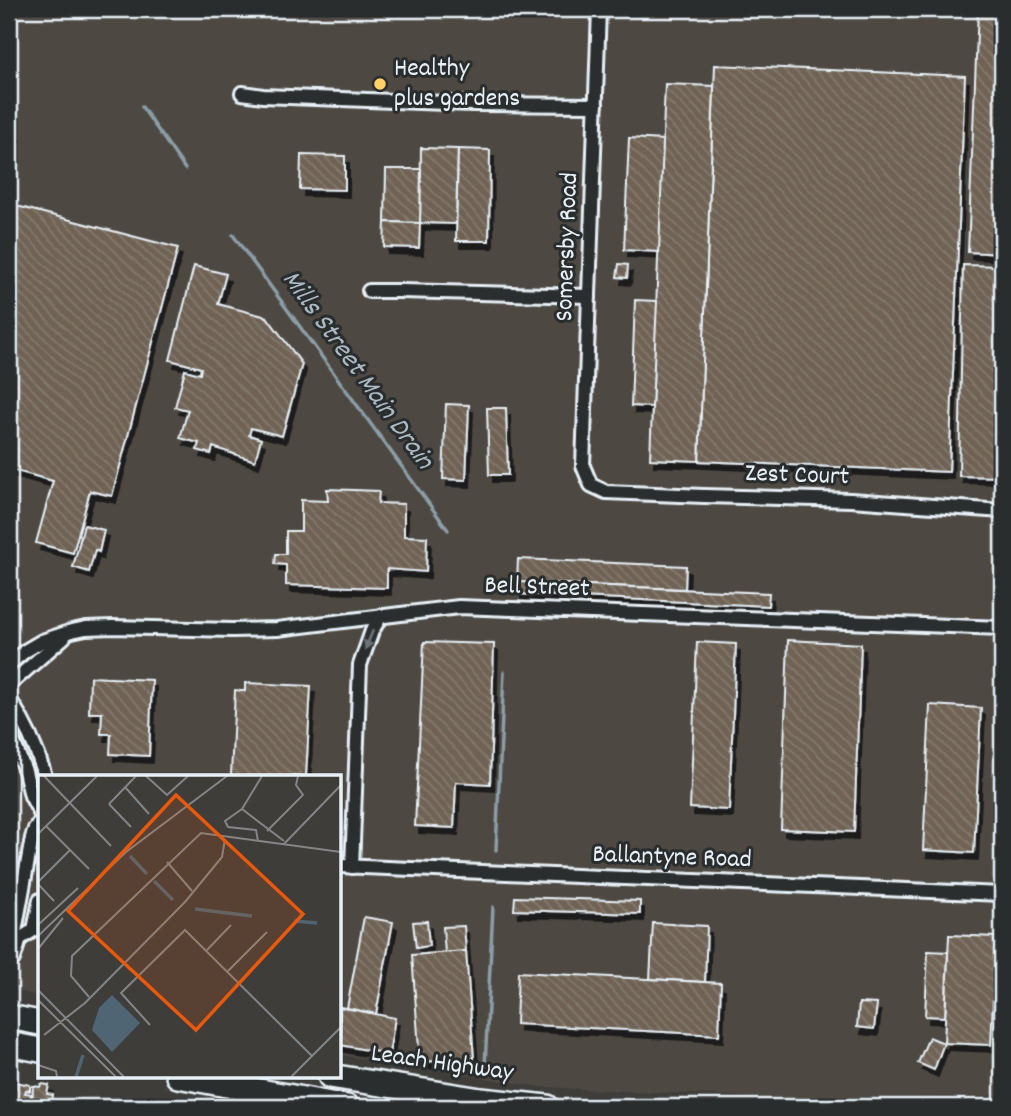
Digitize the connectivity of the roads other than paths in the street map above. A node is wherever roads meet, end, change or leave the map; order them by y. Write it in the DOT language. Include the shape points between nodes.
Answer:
graph roads {
  1 [pos="600,9"];
  2 [pos="242,93"];
  3 [pos="596,105"];
  4 [pos="369,291"];
  5 [pos="589,296"];
  6 [pos="591,485"];
  7 [pos="1002,511"];
  8 [pos="382,616"];
  9 [pos="1002,628"];
  10 [pos="72,631"];
  11 [pos="9,664"];
  12 [pos="9,685"];
  13 [pos="9,698"];
  14 [pos="9,731"];
  15 [pos="44,775"];
  16 [pos="37,808"];
  17 [pos="38,825"];
  18 [pos="346,867"];
  19 [pos="1002,894"];
  20 [pos="38,913"];
  21 [pos="18,944"];
  22 [pos="9,1017"];
  23 [pos="38,1023"];
  24 [pos="9,1044"];
  25 [pos="38,1050"];
  26 [pos="189,1078"];
  27 [pos="341,1078"];
  28 [pos="347,1107"];
  29 [pos="547,1107"];
  1 -- 3 [label="street, Somersby Road"];
  2 -- 3 [label="street"];
  3 -- 5 [label="street, Somersby Road"];
  4 -- 5 [label="street"];
  5 -- 6 [label="street, Somersby Road" via="583,466"];
  6 -- 7 [label="street, Zest Court" via="606,492 850,500"];
  8 -- 9 [label="street, Bell Street" via="459,607"];
  8 -- 10 [label="street, Bell Street" via="277,629 113,627"];
  8 -- 18 [label="street, one-way" via="360,665"];
  10 -- 11 [label="street, Bell Street" via="33,646"];
  10 -- 12 [label="street"];
  13 -- 15 [label="street" via="30,734"];
  14 -- 16 [label="street"];
  16 -- 17 [label="street"];
  17 -- 21 [label="street"];
  18 -- 19 [label="street, Ballantyne Road"];
  20 -- 21 [label="street" via="36,926"];
  22 -- 23 [label="highway"];
  24 -- 25 [label="highway"];
  26 -- 28 [label="highway"];
  27 -- 29 [label="highway, Leach Highway"];
}
